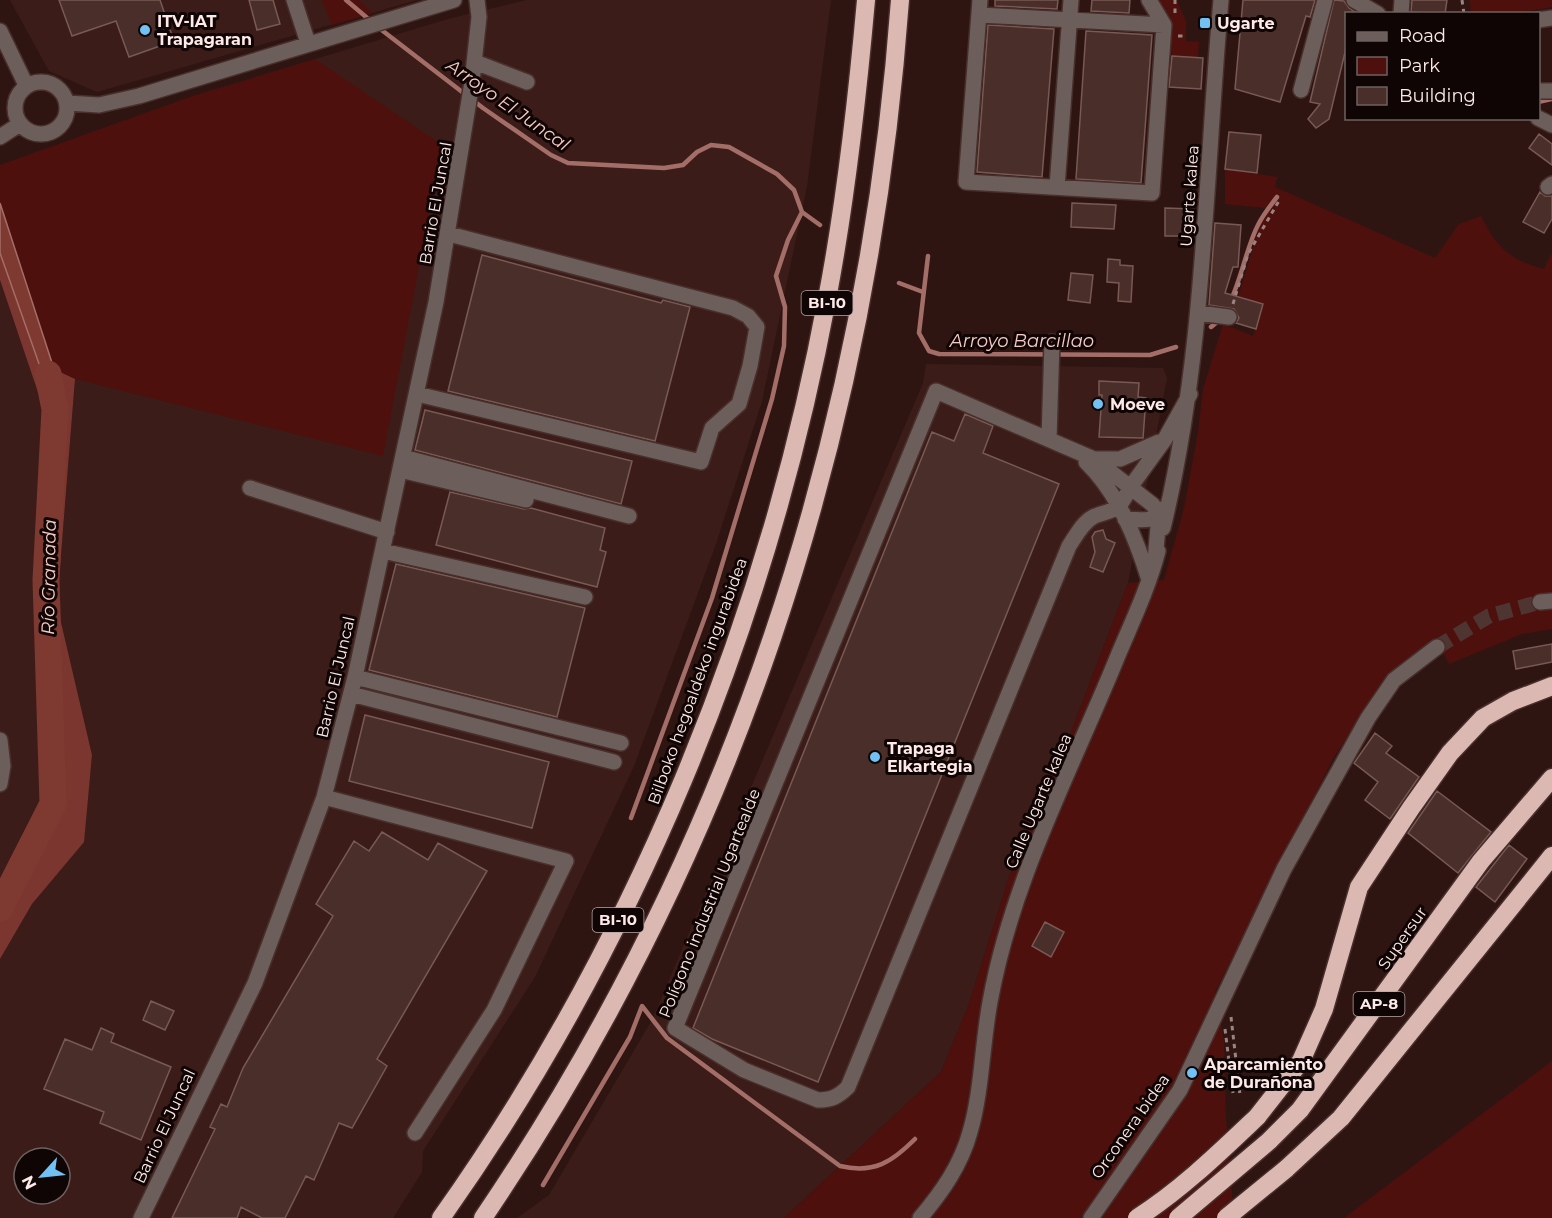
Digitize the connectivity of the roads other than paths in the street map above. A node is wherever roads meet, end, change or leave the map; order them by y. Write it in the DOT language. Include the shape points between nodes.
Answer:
graph roads {
  1 [pos="294,0"];
  2 [pos="453,0"];
  3 [pos="477,0"];
  4 [pos="866,0"];
  5 [pos="902,0"];
  6 [pos="1071,0"];
  7 [pos="1149,0"];
  8 [pos="1221,0"];
  9 [pos="1325,0"];
  10 [pos="1354,0"];
  11 [pos="437,2"];
  12 [pos="979,8"];
  13 [pos="1375,12"];
  14 [pos="1070,19"];
  15 [pos="1164,25"];
  16 [pos="0,31"];
  17 [pos="308,43"];
  18 [pos="475,62"];
  19 [pos="527,82"];
  20 [pos="27,85"];
  21 [pos="1301,90"];
  22 [pos="67,103"];
  23 [pos="20,124"];
  24 [pos="0,137"];
  25 [pos="1057,187"];
  26 [pos="449,234"];
  27 [pos="1199,313"];
  28 [pos="1223,316"];
  29 [pos="1052,342"];
  30 [pos="417,394"];
  31 [pos="1190,394"];
  32 [pos="1049,439"];
  33 [pos="1165,439"];
  34 [pos="1071,448"];
  35 [pos="1094,459"];
  36 [pos="402,463"];
  37 [pos="1177,466"];
  38 [pos="250,488"];
  39 [pos="1130,488"];
  40 [pos="1122,513"];
  41 [pos="1160,515"];
  42 [pos="594,516"];
  43 [pos="629,516"];
  44 [pos="387,532"];
  45 [pos="383,551"];
  46 [pos="1155,561"];
  47 [pos="1149,580"];
  48 [pos="585,597"];
  49 [pos="1437,647"];
  50 [pos="355,677"];
  51 [pos="1552,686"];
  52 [pos="351,694"];
  53 [pos="621,743"];
  54 [pos="1,749"];
  55 [pos="614,762"];
  56 [pos="1552,778"];
  57 [pos="0,784"];
  58 [pos="324,797"];
  59 [pos="1552,856"];
  60 [pos="415,1132"];
  61 [pos="141,1218"];
  62 [pos="441,1218"];
  63 [pos="483,1218"];
  64 [pos="920,1218"];
  65 [pos="1091,1218"];
  66 [pos="1137,1218"];
  67 [pos="1178,1218"];
  68 [pos="1226,1218"];
  1 -- 17 [label="street"];
  2 -- 11 [label="street"];
  3 -- 18 [label="street, Barrio El Juncal"];
  4 -- 62 [label="highway, Bilboko hegoaldeko ingurabidea / BI-10" via="850,162 827,302 790,466 736,640 669,812 590,974 506,1120"];
  5 -- 63 [label="highway, BI-10" via="877,215 850,363 811,520 768,652 723,772 661,912 565,1089"];
  6 -- 14 [label="street"];
  7 -- 15 [label="street"];
  8 -- 27 [label="street, Ugarte kalea"];
  9 -- 21 [label="street"];
  10 -- 13 [label="street"];
  11 -- 17 [label="street"];
  12 -- 14 [label="street"];
  12 -- 25 [label="street" via="966,182"];
  14 -- 15 [label="street"];
  14 -- 25 [label="street"];
  15 -- 25 [label="street" via="1152,193"];
  16 -- 20 [label="street"];
  17 -- 22 [label="street" via="139,96 99,105"];
  18 -- 19 [label="street"];
  18 -- 26 [label="street, Barrio El Juncal"];
  20 -- 22 [label="street" via="52,83"];
  20 -- 23 [label="street" via="14,108"];
  22 -- 23 [label="street" via="65,120 52,132 35,134"];
  23 -- 24 [label="street"];
  26 -- 30 [label="street, Barrio El Juncal"];
  26 -- 30 [label="street" via="733,308 748,316 757,327 750,366 739,404 712,428 701,462"];
  27 -- 28 [label="street"];
  27 -- 31 [label="street, Ugarte kalea"];
  29 -- 32 [label="street"];
  30 -- 36 [label="street, Barrio El Juncal"];
  31 -- 33 [label="street"];
  31 -- 37 [label="street, Calle Ugarte kalea"];
  32 -- 34 [label="street, Polígono industrial Ugartealde"];
  32 -- 40 [label="street, Polígono industrial Ugartealde" via="936,391 675,1028 744,1070 818,1100 839,1096 848,1087 1069,546 1083,524 1092,518"];
  33 -- 35 [label="street, Polígono industrial Ugartealde" via="1127,457"];
  33 -- 39 [label="street"];
  34 -- 35 [label="street, Polígono industrial Ugartealde"];
  34 -- 40 [label="street, Polígono industrial Ugartealde" via="1096,472"];
  35 -- 39 [label="street, Polígono industrial Ugartealde"];
  36 -- 42 [label="street"];
  36 -- 43 [label="street"];
  36 -- 44 [label="street, Barrio El Juncal"];
  37 -- 41 [label="street"];
  37 -- 46 [label="street, Calle Ugarte kalea"];
  38 -- 44 [label="street"];
  39 -- 40 [label="street"];
  39 -- 41 [label="street, Polígono industrial Ugartealde"];
  40 -- 41 [label="street, Polígono industrial Ugartealde" via="1151,520"];
  40 -- 47 [label="street, Polígono industrial Ugartealde"];
  41 -- 46 [label="street"];
  44 -- 45 [label="street, Barrio El Juncal"];
  45 -- 48 [label="street"];
  45 -- 50 [label="street, Barrio El Juncal"];
  46 -- 47 [label="street, Calle Ugarte kalea"];
  47 -- 64 [label="street, Calle Ugarte kalea" via="1013,913 990,1001 970,1132 943,1191"];
  49 -- 65 [label="street, Orconera bidea" via="1394,680 1368,718 1284,869 1180,1090"];
  50 -- 52 [label="street, Barrio El Juncal"];
  50 -- 53 [label="street"];
  51 -- 66 [label="highway, AP-8, bridge" via="1483,718 1450,753 1359,887 1324,1009 1301,1061 1257,1117 1209,1162"];
  52 -- 55 [label="street"];
  52 -- 58 [label="street, Barrio El Juncal"];
  54 -- 57 [label="street"];
  56 -- 67 [label="highway, Supersur / AP-8, bridge" via="1481,861 1300,1110"];
  58 -- 60 [label="street" via="566,861 494,1010"];
  58 -- 61 [label="street, Barrio El Juncal" via="255,983"];
  59 -- 68 [label="highway, AP-8, bridge" via="1341,1118"];
}
